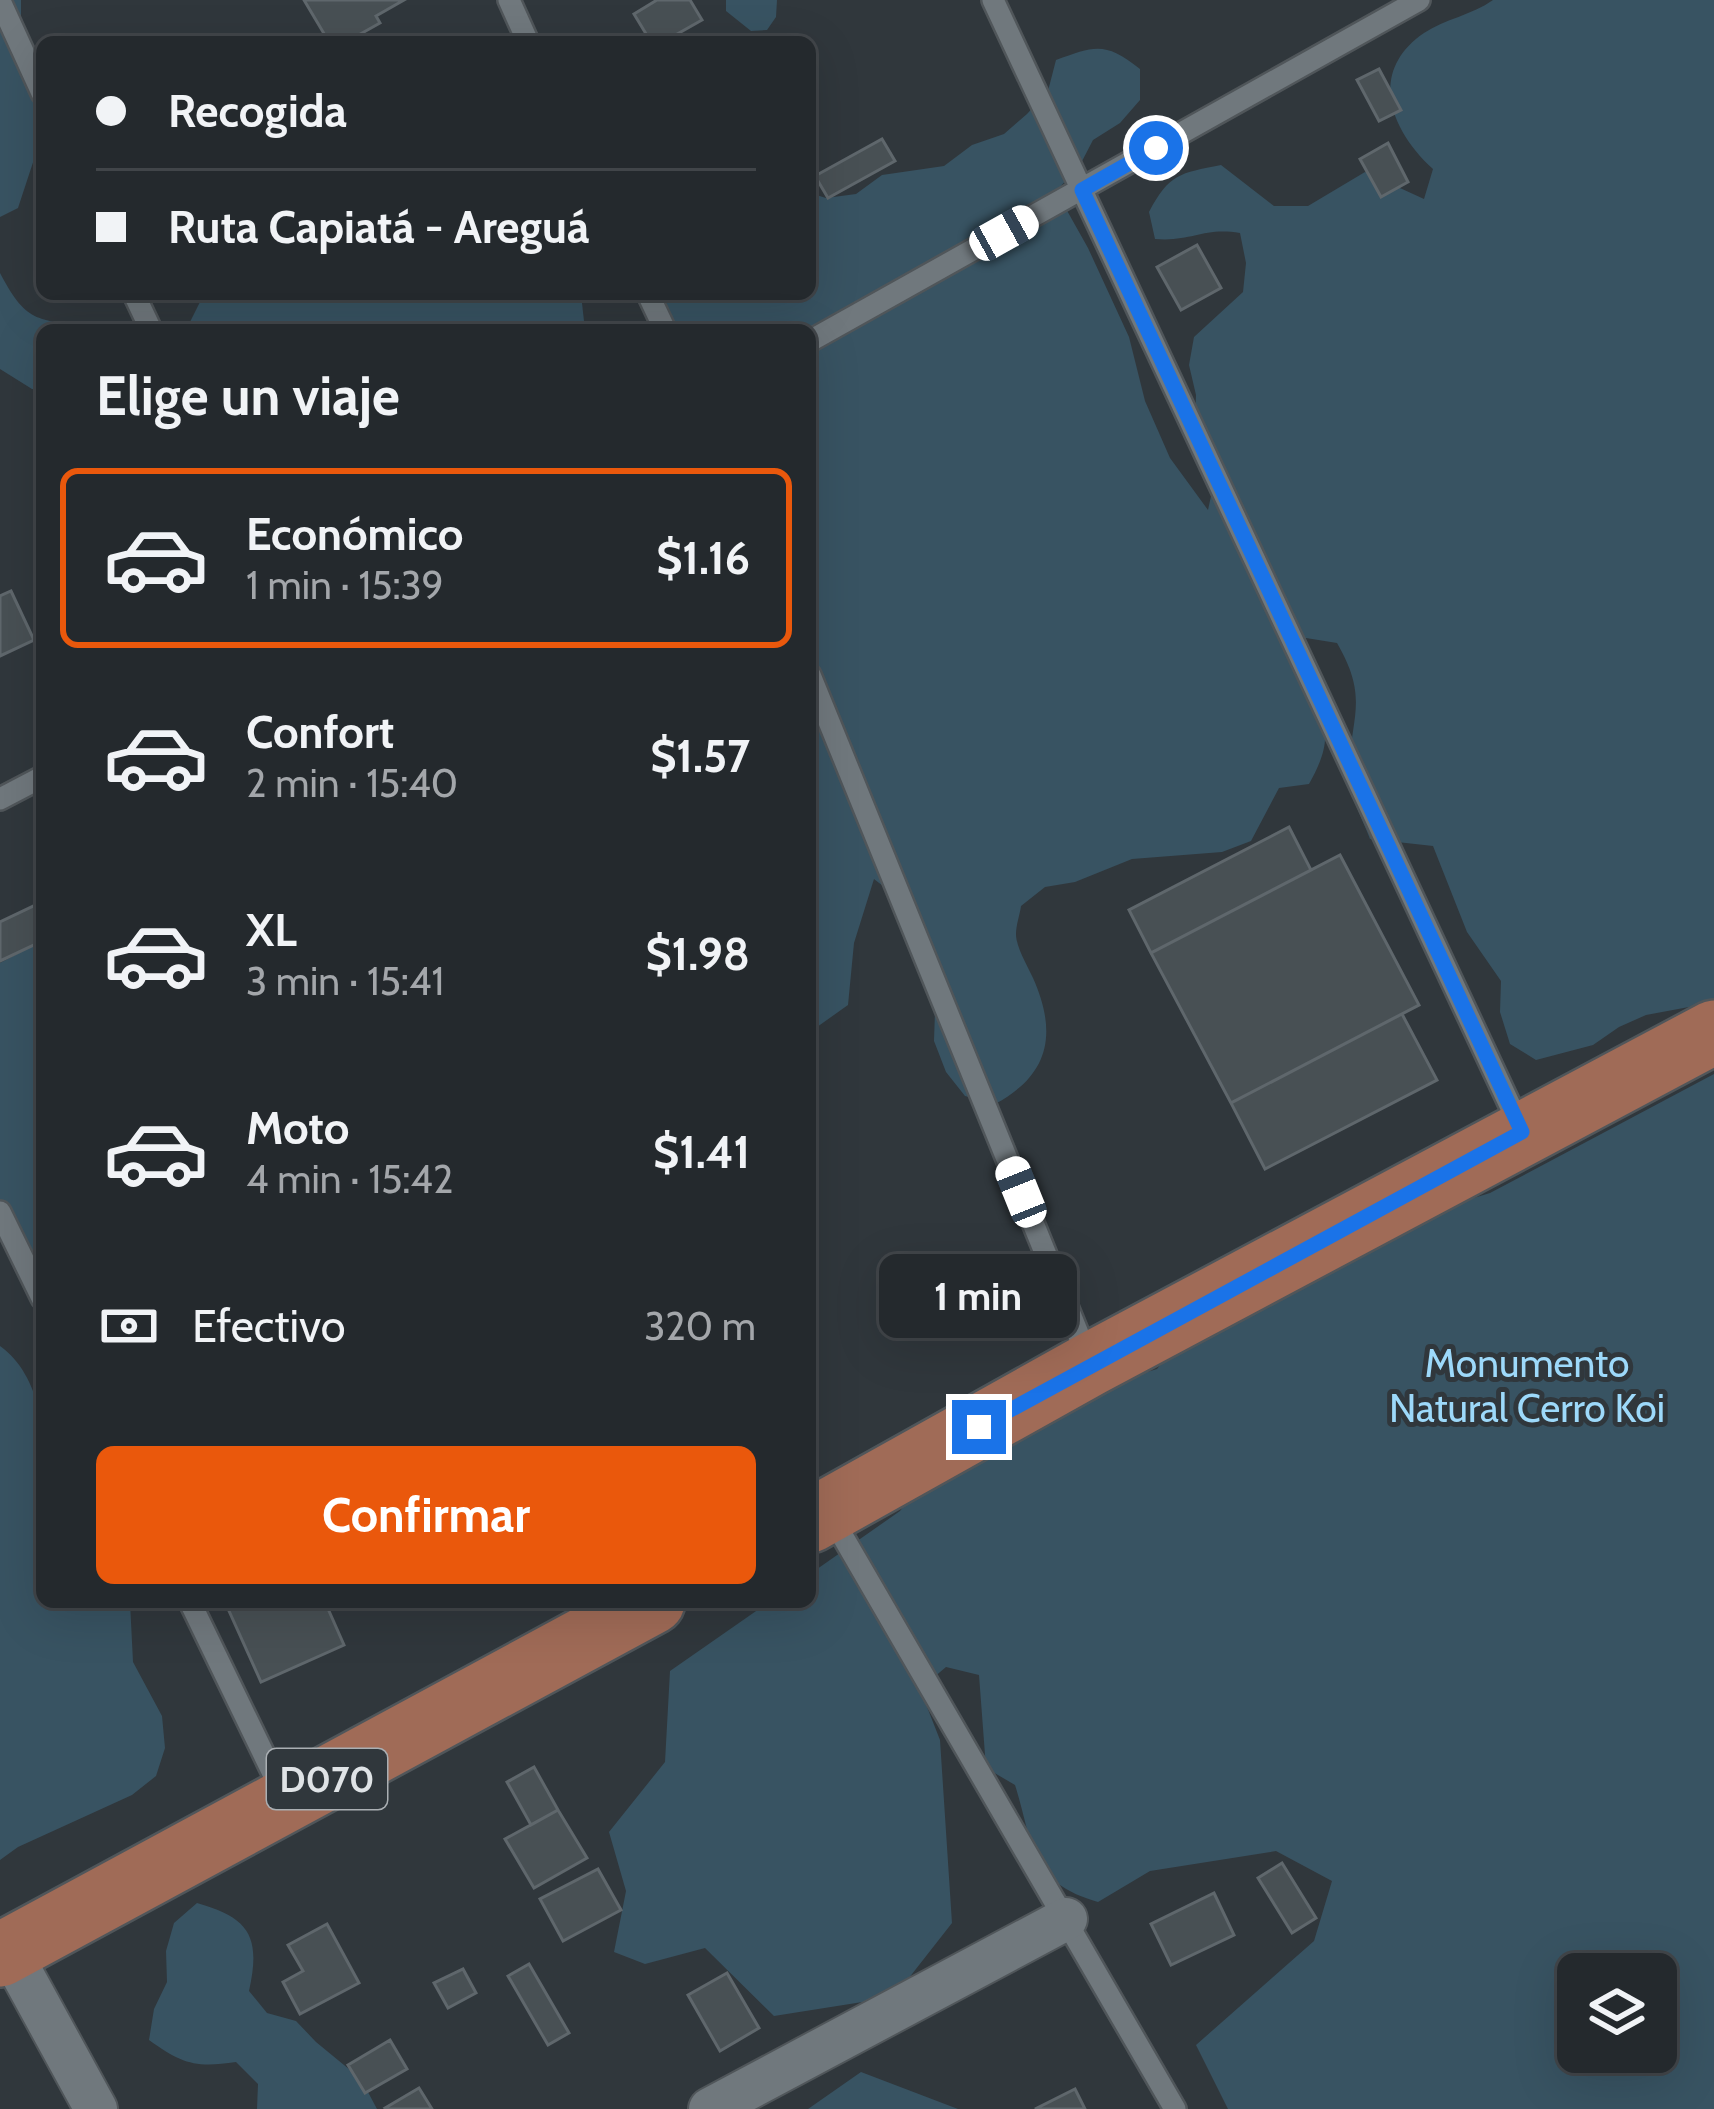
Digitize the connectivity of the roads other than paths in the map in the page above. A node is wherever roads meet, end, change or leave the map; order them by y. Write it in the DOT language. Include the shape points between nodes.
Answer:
graph roads {
  1 [pos="508,0"];
  2 [pos="992,0"];
  3 [pos="1419,0"];
  4 [pos="0,1"];
  5 [pos="526,36"];
  6 [pos="36,80"];
  7 [pos="1082,190"];
  8 [pos="816,338"];
  9 [pos="816,690"];
  10 [pos="36,780"];
  11 [pos="0,800"];
  12 [pos="1714,1032"];
  13 [pos="1522,1132"];
  14 [pos="0,1212"];
  15 [pos="36,1286"];
  16 [pos="1091,1364"];
  17 [pos="819,1516"];
  18 [pos="193,1608"];
  19 [pos="642,1608"];
  20 [pos="287,1801"];
  21 [pos="1066,1918"];
  22 [pos="4,1952"];
  23 [pos="96,2109"];
  24 [pos="710,2109"];
  25 [pos="1175,2109"];
  1 -- 5 [label="lane"];
  2 -- 7 [label="lane"];
  3 -- 7 [label="lane"];
  4 -- 6 [label="lane"];
  7 -- 8 [label="lane"];
  7 -- 13 [label="lane"];
  9 -- 16 [label="lane"];
  10 -- 11 [label="lane"];
  12 -- 13 [label="main road"];
  13 -- 16 [label="main road"];
  14 -- 15 [label="lane"];
  16 -- 17 [label="main road"];
  17 -- 21 [label="lane"];
  18 -- 20 [label="lane"];
  19 -- 20 [label="main road, D070"];
  20 -- 22 [label="main road, D070"];
  21 -- 24 [label="street"];
  21 -- 25 [label="lane"];
  22 -- 23 [label="street"];
}
